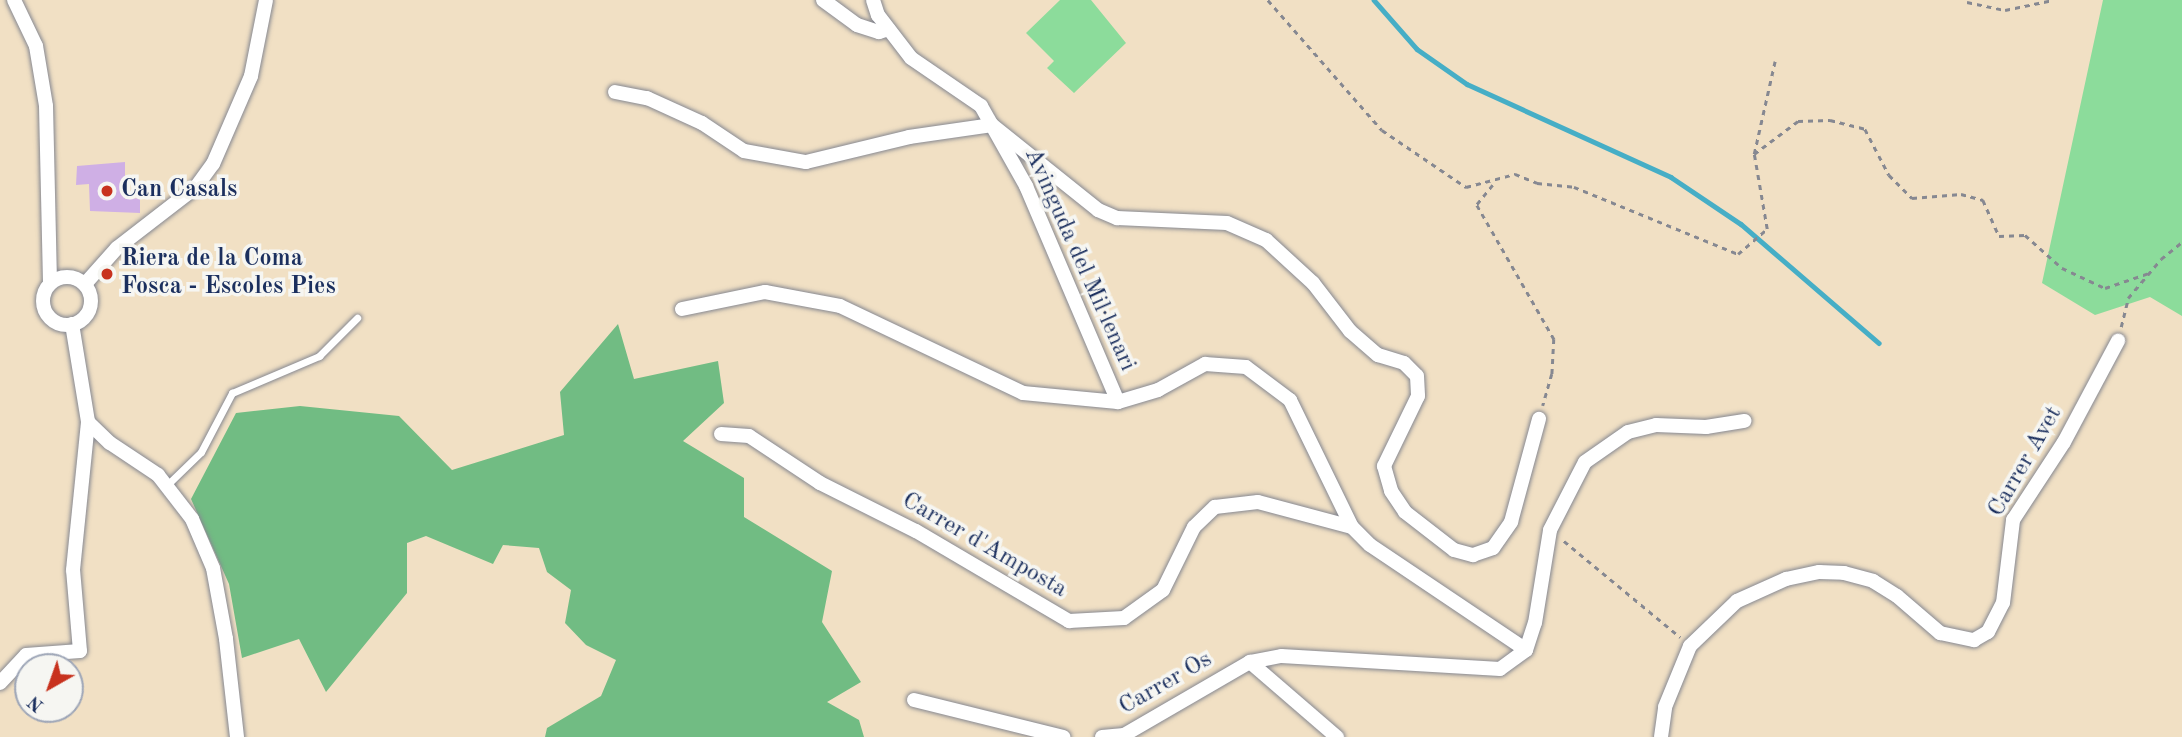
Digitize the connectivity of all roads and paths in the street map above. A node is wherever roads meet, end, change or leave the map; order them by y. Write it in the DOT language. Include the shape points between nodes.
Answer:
graph roads {
  1 [pos="14,0"];
  2 [pos="266,0"];
  3 [pos="823,0"];
  4 [pos="873,0"];
  5 [pos="1268,0"];
  6 [pos="2053,0"];
  7 [pos="1967,2"];
  8 [pos="889,29"];
  9 [pos="1775,61"];
  10 [pos="615,92"];
  11 [pos="992,125"];
  12 [pos="1754,154"];
  13 [pos="1494,183"];
  14 [pos="2182,243"];
  15 [pos="2149,273"];
  16 [pos="51,282"];
  17 [pos="85,284"];
  18 [pos="682,309"];
  19 [pos="357,318"];
  20 [pos="72,324"];
  21 [pos="2118,341"];
  22 [pos="1118,402"];
  23 [pos="1539,419"];
  24 [pos="1745,421"];
  25 [pos="88,422"];
  26 [pos="721,434"];
  27 [pos="166,486"];
  28 [pos="1352,527"];
  29 [pos="1550,530"];
  30 [pos="1690,646"];
  31 [pos="1526,650"];
  32 [pos="1250,662"];
  33 [pos="0,683"];
  34 [pos="915,700"];
  35 [pos="237,737"];
  36 [pos="1064,737"];
  37 [pos="1102,737"];
  38 [pos="1337,737"];
  39 [pos="1661,737"];
  1 -- 16 [label="street" via="36,46 46,106"];
  2 -- 17 [label="street" via="251,76 213,164 196,187 117,248"];
  3 -- 8 [label="street" via="857,25 879,32"];
  4 -- 8 [label="street, Avinguda del Mil·lenari"];
  5 -- 13 [label="path" via="1381,130 1466,187"];
  6 -- 7 [label="path" via="2005,10"];
  8 -- 11 [label="street, Avinguda del Mil·lenari" via="911,58 981,106"];
  9 -- 12 [label="path"];
  10 -- 11 [label="street" via="647,98 702,123 744,151 806,162 909,137"];
  11 -- 22 [label="street, Avinguda del Mil·lenari" via="1026,186"];
  11 -- 23 [label="street" via="1098,211 1117,218 1227,223 1266,240 1313,283 1358,339 1378,355 1404,363 1417,376 1418,396 1384,466 1391,491 1405,512 1454,550 1473,555 1493,548 1511,522"];
  12 -- 13 [label="path" via="1767,229 1738,254 1574,187 1514,174"];
  12 -- 15 [label="path" via="1798,121 1830,120 1865,130 1889,175 1912,198 1961,194 1983,201 1999,236 2025,235 2062,268 2105,288"];
  13 -- 23 [label="path" via="1477,205 1554,339 1552,374"];
  14 -- 15 [label="path"];
  15 -- 21 [label="path" via="2128,298"];
  16 -- 17 [label="street" via="64,276"];
  16 -- 20 [label="street" via="43,294 43,307 51,319"];
  17 -- 20 [label="street" via="91,304 83,318"];
  18 -- 22 [label="street" via="765,292 840,306 1023,393"];
  19 -- 27 [label="lane" via="319,356 232,393 201,452"];
  20 -- 25 [label="street"];
  21 -- 30 [label="street, Carrer Avet" via="2064,442 2013,520 2003,603 1988,632 1974,640 1940,633 1873,581 1819,572 1786,579 1737,601"];
  22 -- 28 [label="street, Avinguda del Mil·lenari" via="1158,390 1205,364 1246,367 1290,400"];
  24 -- 29 [label="street" via="1706,427 1656,425 1603,445 1571,483"];
  25 -- 27 [label="street"];
  25 -- 33 [label="street" via="73,570 80,651 26,655"];
  26 -- 28 [label="street, Carrer d'Amposta" via="749,436 820,483 916,531 1069,621 1124,618 1163,590 1194,527 1215,507 1258,502"];
  27 -- 35 [label="street" via="192,519 213,568"];
  28 -- 31 [label="street, Avinguda del Mil·lenari" via="1370,545"];
  29 -- 30 [label="path"];
  29 -- 31 [label="street" via="1535,623"];
  30 -- 39 [label="street, Carrer Avet" via="1665,707"];
  31 -- 32 [label="street" via="1500,669 1281,656"];
  32 -- 37 [label="street, Carrer Os" via="1124,735"];
  32 -- 38 [label="street"];
  34 -- 36 [label="street"];
}
